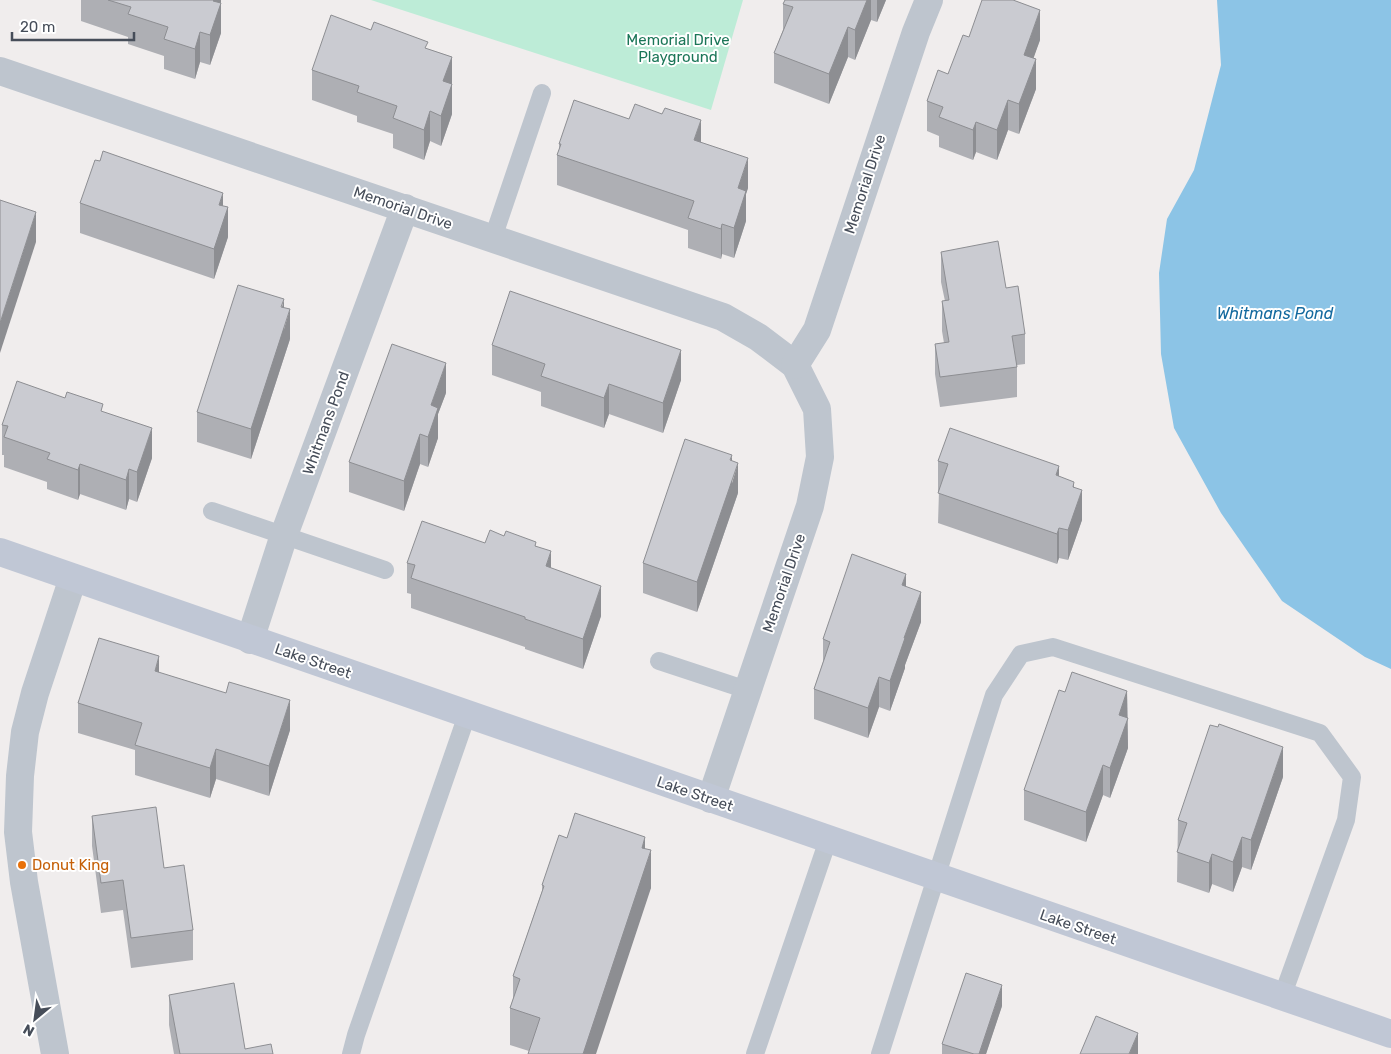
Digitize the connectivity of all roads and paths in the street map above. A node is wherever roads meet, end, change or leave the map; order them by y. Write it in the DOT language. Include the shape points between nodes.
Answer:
graph roads {
  1 [pos="929,0"];
  2 [pos="0,71"];
  3 [pos="542,92"];
  4 [pos="405,208"];
  5 [pos="493,238"];
  6 [pos="795,365"];
  7 [pos="212,511"];
  8 [pos="284,535"];
  9 [pos="0,552"];
  10 [pos="386,570"];
  11 [pos="73,578"];
  12 [pos="250,640"];
  13 [pos="658,661"];
  14 [pos="748,690"];
  15 [pos="467,715"];
  16 [pos="711,799"];
  17 [pos="828,840"];
  18 [pos="936,878"];
  19 [pos="1282,997"];
  20 [pos="1391,1034"];
  21 [pos="55,1054"];
  22 [pos="351,1054"];
  23 [pos="755,1054"];
  24 [pos="880,1054"];
  1 -- 6 [label="street, Memorial Drive" via="817,330"];
  2 -- 4 [label="street, Memorial Drive"];
  3 -- 5 [label="lane"];
  4 -- 5 [label="street, Memorial Drive"];
  4 -- 8 [label="street, Whitmans Pond"];
  5 -- 6 [label="street, Memorial Drive" via="723,317 758,337"];
  6 -- 14 [label="street, Memorial Drive" via="817,409 820,457 810,506"];
  7 -- 8 [label="lane"];
  8 -- 10 [label="lane"];
  8 -- 12 [label="street, Whitmans Pond"];
  9 -- 11 [label="street, Lake Street"];
  11 -- 12 [label="street, Lake Street"];
  11 -- 21 [label="street" via="35,693 25,732 20,776 18,832 24,882"];
  12 -- 15 [label="street, Lake Street"];
  13 -- 14 [label="lane"];
  14 -- 16 [label="street, Memorial Drive"];
  15 -- 16 [label="street, Lake Street"];
  15 -- 22 [label="lane"];
  16 -- 17 [label="street, Lake Street"];
  17 -- 18 [label="street, Lake Street"];
  17 -- 23 [label="lane"];
  18 -- 19 [label="street, Lake Street"];
  18 -- 19 [label="lane" via="994,695 1021,654 1053,647 1320,733 1352,777 1346,820"];
  18 -- 24 [label="lane"];
  19 -- 20 [label="street, Lake Street"];
}
